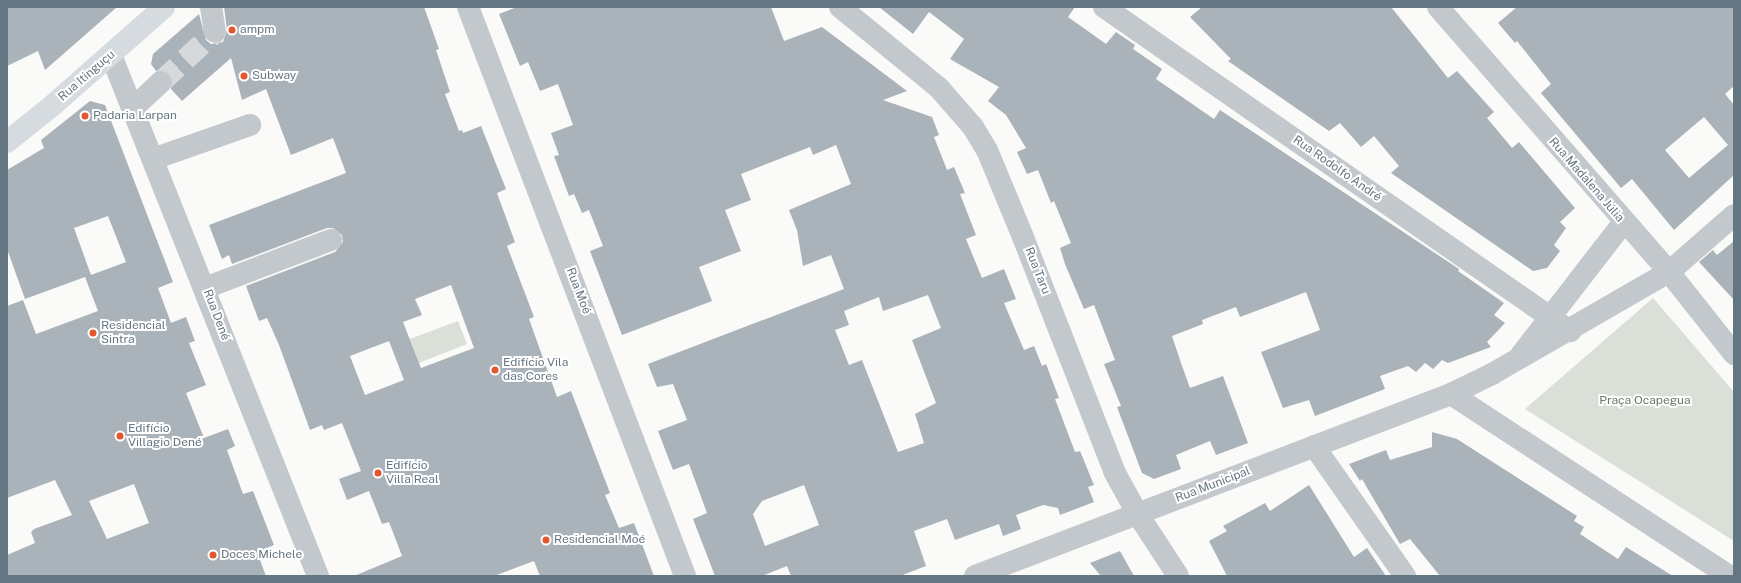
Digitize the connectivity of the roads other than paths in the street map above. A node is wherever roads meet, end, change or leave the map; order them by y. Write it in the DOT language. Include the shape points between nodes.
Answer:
graph roads {
  1 [pos="164,7"];
  2 [pos="211,7"];
  3 [pos="468,7"];
  4 [pos="840,7"];
  5 [pos="1104,7"];
  6 [pos="1438,7"];
  7 [pos="215,32"];
  8 [pos="111,54"];
  9 [pos="161,82"];
  10 [pos="133,108"];
  11 [pos="250,125"];
  12 [pos="7,142"];
  13 [pos="153,159"];
  14 [pos="1734,215"];
  15 [pos="1624,223"];
  16 [pos="331,240"];
  17 [pos="1669,272"];
  18 [pos="205,288"];
  19 [pos="1550,317"];
  20 [pos="1570,331"];
  21 [pos="1734,354"];
  22 [pos="1514,364"];
  23 [pos="1451,394"];
  24 [pos="1314,446"];
  25 [pos="1137,513"];
  26 [pos="318,576"];
  27 [pos="685,576"];
  28 [pos="975,576"];
  29 [pos="1178,576"];
  30 [pos="1405,576"];
  31 [pos="1729,576"];
  1 -- 8 [label="main road, Rua Itinguçu"];
  2 -- 7 [label="street"];
  3 -- 27 [label="street, Rua Moé"];
  4 -- 25 [label="street, Rua Taru" via="939,88 973,127 987,150 1115,473"];
  5 -- 19 [label="street, Rua Rodolfo André"];
  6 -- 15 [label="street, Rua Madalena Júlia"];
  8 -- 10 [label="street, Rua Dené"];
  8 -- 12 [label="main road, Rua Itinguçu"];
  9 -- 10 [label="street"];
  10 -- 13 [label="street, Rua Dené"];
  11 -- 13 [label="street"];
  13 -- 18 [label="street, Rua Dené"];
  14 -- 17 [label="street"];
  15 -- 17 [label="street, Rua Madalena Júlia"];
  15 -- 19 [label="street"];
  16 -- 18 [label="street"];
  17 -- 20 [label="street"];
  17 -- 21 [label="street, Rua Madalena Júlia"];
  18 -- 26 [label="street, Rua Dené"];
  19 -- 20 [label="street, Rua Rodolfo André"];
  19 -- 22 [label="street"];
  20 -- 22 [label="street"];
  22 -- 23 [label="street"];
  23 -- 24 [label="street, Rua Municipal"];
  23 -- 31 [label="street"];
  24 -- 25 [label="street, Rua Municipal"];
  24 -- 30 [label="street"];
  25 -- 28 [label="street, Rua Municipal"];
  25 -- 29 [label="street, Rua Taru"];
}
